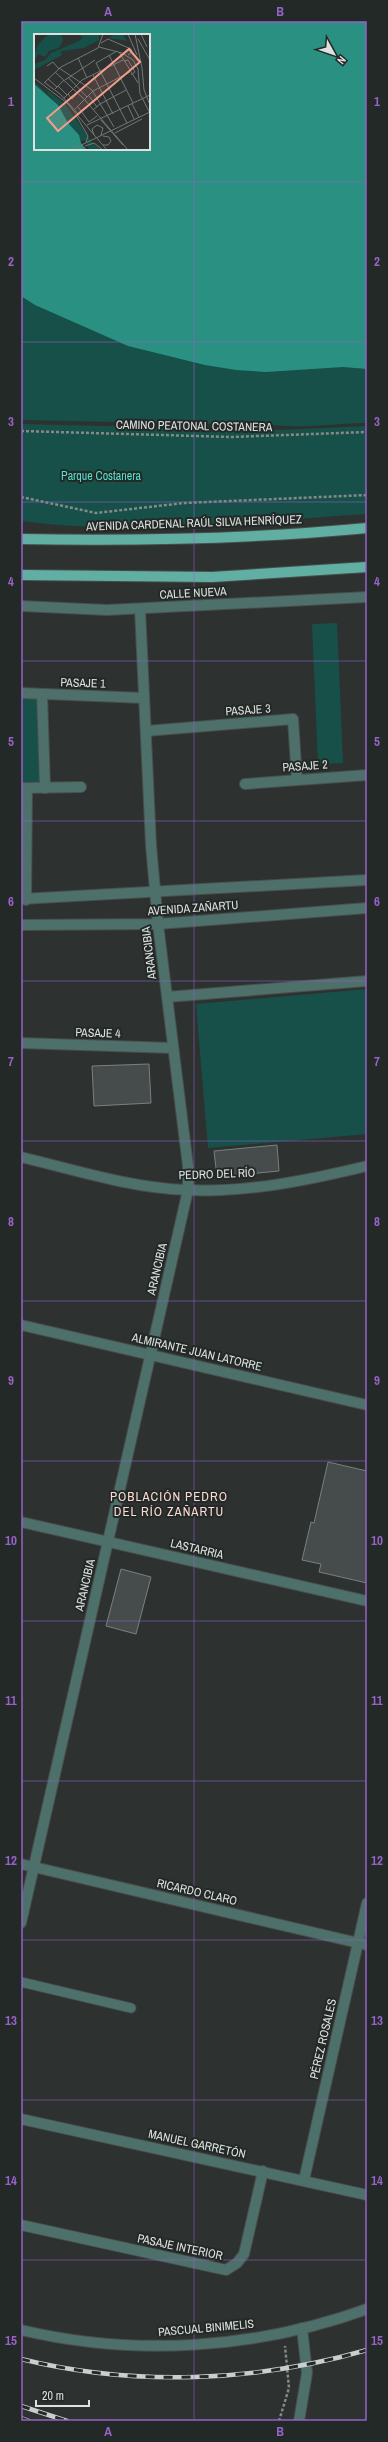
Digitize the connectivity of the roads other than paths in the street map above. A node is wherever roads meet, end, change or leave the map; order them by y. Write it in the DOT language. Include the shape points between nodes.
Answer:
graph roads {
  1 [pos="367,528"];
  2 [pos="21,539"];
  3 [pos="367,567"];
  4 [pos="21,575"];
  5 [pos="367,597"];
  6 [pos="21,606"];
  7 [pos="140,609"];
  8 [pos="21,693"];
  9 [pos="42,694"];
  10 [pos="144,698"];
  11 [pos="146,731"];
  12 [pos="367,774"];
  13 [pos="297,780"];
  14 [pos="245,784"];
  15 [pos="81,787"];
  16 [pos="24,788"];
  17 [pos="45,788"];
  18 [pos="367,880"];
  19 [pos="156,893"];
  20 [pos="24,899"];
  21 [pos="367,908"];
  22 [pos="158,924"];
  23 [pos="21,925"];
  24 [pos="367,981"];
  25 [pos="167,997"];
  26 [pos="21,1043"];
  27 [pos="173,1048"];
  28 [pos="21,1157"];
  29 [pos="367,1166"];
  30 [pos="188,1190"];
  31 [pos="21,1325"];
  32 [pos="150,1355"];
  33 [pos="367,1405"];
  34 [pos="21,1522"];
  35 [pos="108,1542"];
  36 [pos="367,1601"];
  37 [pos="21,1864"];
  38 [pos="34,1867"];
  39 [pos="367,1903"];
  40 [pos="21,1923"];
  41 [pos="362,1944"];
  42 [pos="21,1982"];
  43 [pos="131,2008"];
  44 [pos="21,2119"];
  45 [pos="263,2171"];
  46 [pos="304,2180"];
  47 [pos="367,2195"];
  48 [pos="21,2225"];
  49 [pos="367,2309"];
  50 [pos="302,2328"];
  51 [pos="21,2330"];
  52 [pos="299,2421"];
  1 -- 2 [label="main road, AVENIDA CARDENAL RAÚL SILVA HENRÍQUEZ" via="166,539"];
  3 -- 4 [label="main road" via="212,577"];
  5 -- 7 [label="street, CALLE NUEVA"];
  6 -- 7 [label="street, CALLE NUEVA"];
  7 -- 10 [label="street, ARANCIBIA"];
  8 -- 9 [label="street, PASAJE 1"];
  9 -- 10 [label="street, PASAJE 1"];
  9 -- 17 [label="street"];
  10 -- 11 [label="street, ARANCIBIA"];
  11 -- 13 [label="street, PASAJE 3" via="293,720"];
  11 -- 19 [label="street, ARANCIBIA"];
  12 -- 13 [label="street, PASAJE 2"];
  13 -- 14 [label="street, PASAJE 2"];
  15 -- 17 [label="street"];
  16 -- 17 [label="street"];
  16 -- 20 [label="street"];
  18 -- 19 [label="street, AVENIDA ZAÑARTU"];
  19 -- 20 [label="street, AVENIDA ZAÑARTU"];
  19 -- 22 [label="street, ARANCIBIA"];
  21 -- 22 [label="street, AVENIDA ZAÑARTU"];
  22 -- 23 [label="street, AVENIDA ZAÑARTU"];
  22 -- 25 [label="street, ARANCIBIA"];
  24 -- 25 [label="street"];
  25 -- 27 [label="street, ARANCIBIA"];
  26 -- 27 [label="street, PASAJE 4"];
  27 -- 30 [label="street, ARANCIBIA" via="188,1166"];
  28 -- 30 [label="street, PEDRO DEL RÍO" via="122,1181"];
  29 -- 30 [label="street, PEDRO DEL RÍO" via="260,1186"];
  30 -- 32 [label="street, ARANCIBIA"];
  31 -- 32 [label="street, ALMIRANTE JUAN LATORRE"];
  32 -- 33 [label="street, ALMIRANTE JUAN LATORRE"];
  32 -- 35 [label="street, ARANCIBIA"];
  34 -- 35 [label="street, LASTARRIA"];
  35 -- 36 [label="street, LASTARRIA"];
  35 -- 38 [label="street, ARANCIBIA"];
  37 -- 38 [label="street, RICARDO CLARO"];
  38 -- 40 [label="street, ARANCIBIA"];
  38 -- 41 [label="street, RICARDO CLARO"];
  39 -- 41 [label="street, PÉREZ ROSALES"];
  41 -- 46 [label="street, PÉREZ ROSALES"];
  42 -- 43 [label="lane"];
  44 -- 45 [label="street, MANUEL GARRETÓN"];
  45 -- 46 [label="street, MANUEL GARRETÓN"];
  45 -- 48 [label="street, PASAJE INTERIOR" via="244,2254 237,2264 226,2270"];
  46 -- 47 [label="street, MANUEL GARRETÓN"];
  49 -- 50 [label="street, PASCUAL BINIMELIS"];
  50 -- 51 [label="street, PASCUAL BINIMELIS" via="223,2342 149,2346 72,2339"];
  50 -- 52 [label="street" via="307,2373"];
}
